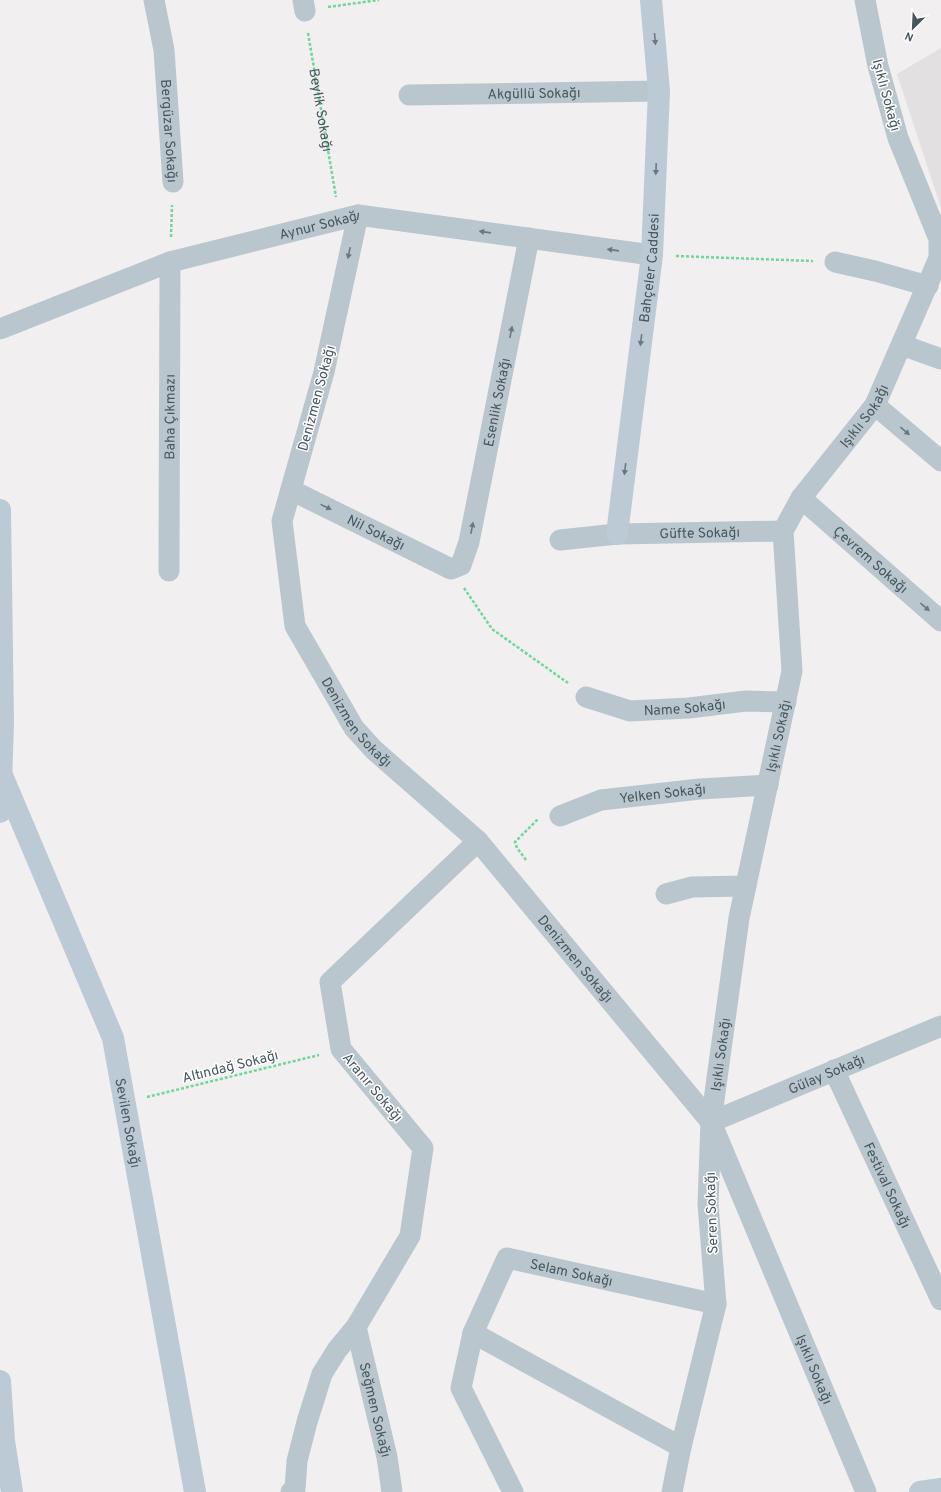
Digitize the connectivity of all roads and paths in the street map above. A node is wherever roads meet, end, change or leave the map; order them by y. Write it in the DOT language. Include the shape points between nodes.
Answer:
graph roads {
  1 [pos="154,0"];
  2 [pos="379,0"];
  3 [pos="651,0"];
  4 [pos="865,0"];
  5 [pos="304,5"];
  6 [pos="659,90"];
  7 [pos="409,95"];
  8 [pos="173,182"];
  9 [pos="349,217"];
  10 [pos="529,238"];
  11 [pos="652,255"];
  12 [pos="170,262"];
  13 [pos="836,262"];
  14 [pos="934,279"];
  15 [pos="0,329"];
  16 [pos="902,345"];
  17 [pos="941,359"];
  18 [pos="875,405"];
  19 [pos="941,461"];
  20 [pos="291,490"];
  21 [pos="801,498"];
  22 [pos="0,510"];
  23 [pos="783,531"];
  24 [pos="617,534"];
  25 [pos="560,540"];
  26 [pos="456,567"];
  27 [pos="169,571"];
  28 [pos="941,621"];
  29 [pos="586,697"];
  30 [pos="786,702"];
  31 [pos="1,773"];
  32 [pos="768,785"];
  33 [pos="0,812"];
  34 [pos="560,816"];
  35 [pos="478,841"];
  36 [pos="527,861"];
  37 [pos="746,886"];
  38 [pos="666,894"];
  39 [pos="941,1026"];
  40 [pos="341,1049"];
  41 [pos="834,1070"];
  42 [pos="125,1102"];
  43 [pos="711,1122"];
  44 [pos="941,1300"];
  45 [pos="716,1304"];
  46 [pos="356,1327"];
  47 [pos="473,1333"];
  48 [pos="0,1381"];
  49 [pos="2,1436"];
  50 [pos="681,1447"];
  51 [pos="941,1489"];
  52 [pos="12,1492"];
  53 [pos="195,1492"];
  54 [pos="291,1492"];
  55 [pos="392,1492"];
  56 [pos="513,1492"];
  57 [pos="672,1492"];
  58 [pos="866,1492"];
  59 [pos="920,1492"];
  1 -- 8 [label="street, Bergüzar Sokağı" via="164,50"];
  2 -- 5 [label="path"];
  3 -- 6 [label="street, Bahçeler Caddesi, one-way"];
  4 -- 14 [label="street, Işıklı Sokağı" via="878,66 898,138 939,239 939,258"];
  5 -- 9 [label="path, Beylik Sokağı" via="320,108"];
  6 -- 7 [label="street, Akgüllü Sokağı"];
  6 -- 11 [label="street, Bahçeler Caddesi, one-way"];
  8 -- 12 [label="path, Bergüzar Sokağı"];
  10 -- 9 [label="street, Aynur Sokağı, one-way"];
  9 -- 12 [label="street, Aynur Sokağı"];
  9 -- 20 [label="street, Denizmen Sokağı, one-way" via="324,372"];
  11 -- 10 [label="street, Aynur Sokağı, one-way"];
  26 -- 10 [label="street, Esenlik Sokağı, one-way" via="469,542"];
  11 -- 13 [label="path"];
  11 -- 24 [label="street, Bahçeler Caddesi, one-way"];
  12 -- 15 [label="street, Aynur Sokağı"];
  12 -- 27 [label="street, Baha Çıkmazı"];
  13 -- 14 [label="street" via="876,271"];
  14 -- 16 [label="street, Işıklı Sokağı"];
  16 -- 17 [label="street"];
  16 -- 18 [label="street, Işıklı Sokağı"];
  18 -- 19 [label="street, one-way"];
  18 -- 21 [label="street, Işıklı Sokağı"];
  20 -- 26 [label="street, Nil Sokağı, one-way"];
  20 -- 35 [label="street, Denizmen Sokağı" via="282,521 295,626 354,728 374,750"];
  21 -- 23 [label="street, Işıklı Sokağı"];
  21 -- 28 [label="street, Çevrem Sokağı, one-way"];
  22 -- 31 [label="street" via="3,723"];
  23 -- 24 [label="street, Güfte Sokağı"];
  23 -- 30 [label="street, Işıklı Sokağı" via="792,671"];
  24 -- 25 [label="street"];
  26 -- 29 [label="path" via="492,629"];
  29 -- 30 [label="street, Name Sokağı" via="630,711 690,708 746,701"];
  30 -- 32 [label="street, Işıklı Sokağı"];
  31 -- 33 [label="street"];
  31 -- 42 [label="street, Sevilen Sokağı" via="113,1038"];
  32 -- 34 [label="street, Yelken Sokağı" via="700,789 601,800"];
  32 -- 37 [label="street, Işıklı Sokağı"];
  34 -- 36 [label="path" via="551,805 515,842"];
  35 -- 40 [label="street, Aranır Sokağı" via="330,982"];
  35 -- 43 [label="street, Denizmen Sokağı"];
  37 -- 38 [label="street" via="692,887"];
  37 -- 43 [label="street, Işıklı Sokağı" via="739,918"];
  39 -- 41 [label="street, Gülay Sokağı"];
  40 -- 42 [label="path, Altındağ Sokağı"];
  40 -- 46 [label="street, Aranır Sokağı" via="423,1148 410,1236"];
  41 -- 43 [label="street, Gülay Sokağı"];
  41 -- 44 [label="street, Festival Sokağı"];
  42 -- 53 [label="street, Sevilen Sokağı"];
  43 -- 45 [label="street, Seren Sokağı" via="708,1204"];
  43 -- 58 [label="street, Işıklı Sokağı"];
  45 -- 47 [label="street, Selam Sokağı" via="507,1258"];
  45 -- 50 [label="street, Seren Sokağı"];
  46 -- 54 [label="street, Aranır Sokağı" via="322,1374 297,1461 295,1489"];
  46 -- 55 [label="street, Seğmen Sokağı" via="387,1457"];
  47 -- 50 [label="street"];
  47 -- 56 [label="street" via="461,1388"];
  48 -- 49 [label="street"];
  49 -- 52 [label="street"];
  50 -- 57 [label="street, Seren Sokağı"];
  51 -- 59 [label="street"];
}
